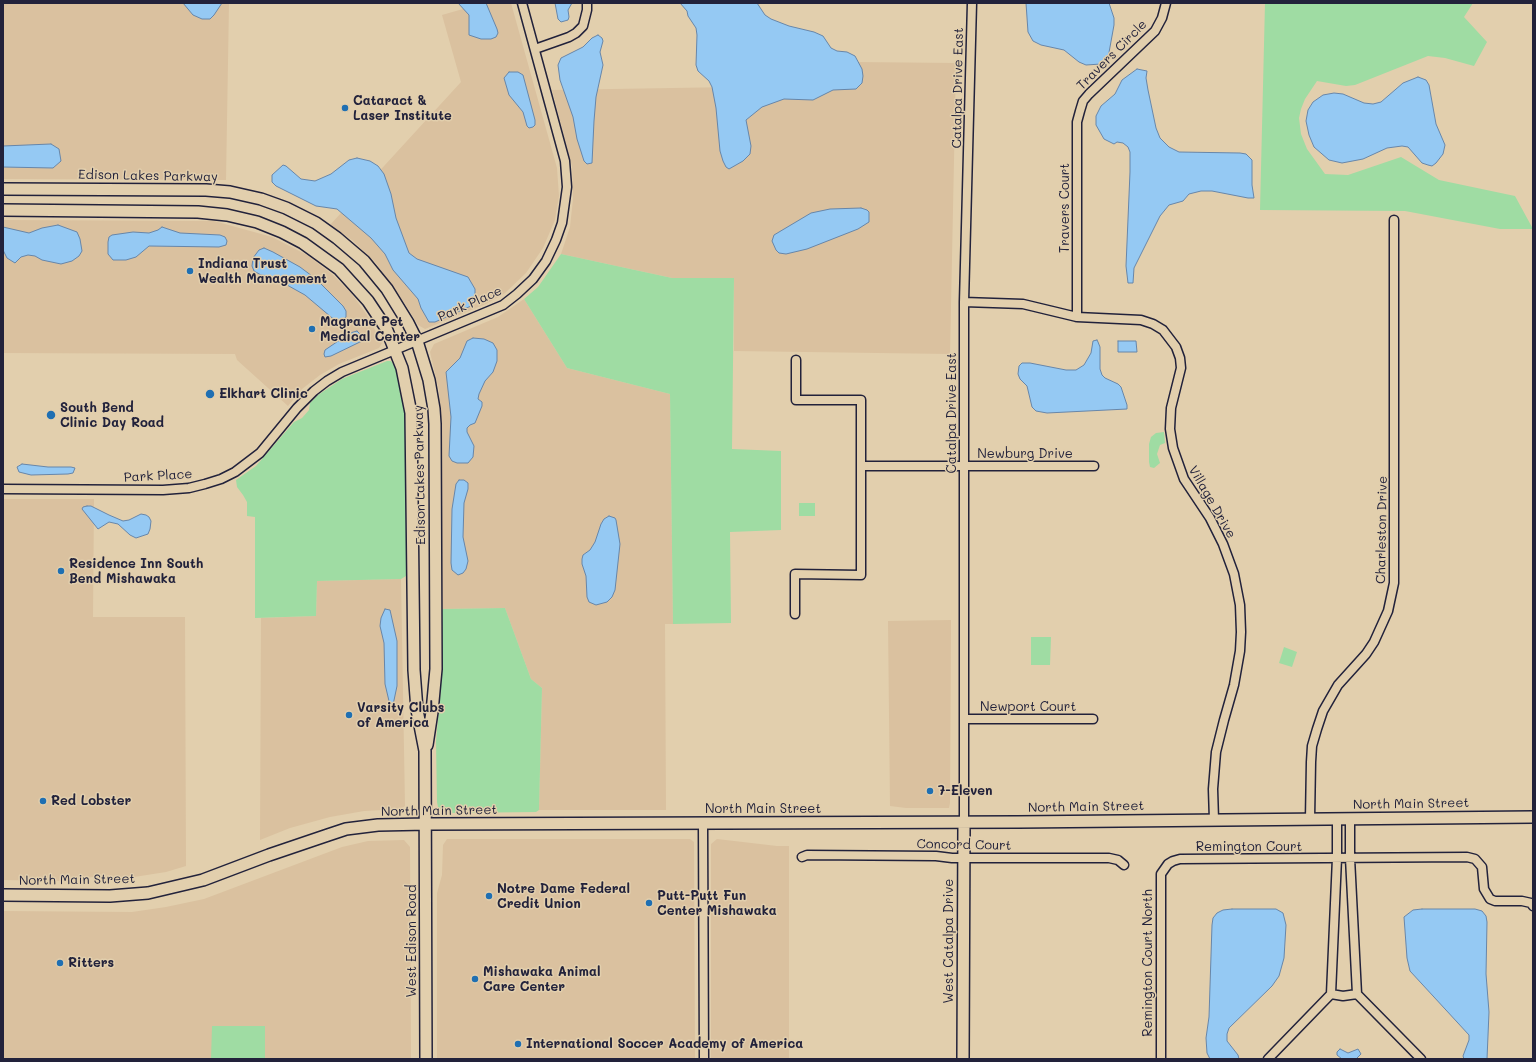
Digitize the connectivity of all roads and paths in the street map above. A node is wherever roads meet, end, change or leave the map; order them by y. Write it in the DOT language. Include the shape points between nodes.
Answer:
graph roads {
  1 [pos="522,3"];
  2 [pos="587,3"];
  3 [pos="972,3"];
  4 [pos="1166,3"];
  5 [pos="535,49"];
  6 [pos="1083,101"];
  7 [pos="3,189"];
  8 [pos="3,210"];
  9 [pos="1394,220"];
  10 [pos="964,302"];
  11 [pos="1077,317"];
  12 [pos="417,341"];
  13 [pos="395,350"];
  14 [pos="796,360"];
  15 [pos="964,465"];
  16 [pos="861,466"];
  17 [pos="1094,466"];
  18 [pos="3,489"];
  19 [pos="795,614"];
  20 [pos="964,719"];
  21 [pos="1093,719"];
  22 [pos="425,751"];
  23 [pos="1533,817"];
  24 [pos="1310,819"];
  25 [pos="1337,819"];
  26 [pos="1350,819"];
  27 [pos="1214,820"];
  28 [pos="964,822"];
  29 [pos="426,824"];
  30 [pos="703,824"];
  31 [pos="802,857"];
  32 [pos="963,858"];
  33 [pos="1337,858"];
  34 [pos="1350,858"];
  35 [pos="1124,865"];
  36 [pos="1163,868"];
  37 [pos="3,895"];
  38 [pos="1533,906"];
  39 [pos="1331,994"];
  40 [pos="1357,994"];
  41 [pos="426,1059"];
  42 [pos="704,1059"];
  43 [pos="963,1059"];
  44 [pos="1161,1059"];
  45 [pos="1268,1059"];
  46 [pos="1421,1059"];
  1 -- 5 [label="street, Park Place"];
  2 -- 5 [label="street" via="583,26 576,33"];
  3 -- 10 [label="street, Catalpa Drive East"];
  4 -- 6 [label="street, Travers Circle" via="1155,31"];
  5 -- 12 [label="street, Park Place" via="567,174 566,204 556,240 546,261 533,279 509,301"];
  6 -- 11 [label="street, Travers Court" via="1077,122"];
  7 -- 12 [label="street, Edison Lakes Parkway" via="215,190 261,199 286,208 316,223 364,260 396,301"];
  8 -- 13 [label="street, Edison Lakes Parkway" via="198,212 228,215 257,222 303,243 342,272 368,301 386,328"];
  9 -- 24 [label="street, Charleston Drive" via="1394,583 1388,611 1374,642 1338,685 1317,728 1310,762"];
  10 -- 11 [label="street, Village Drive" via="1023,304"];
  10 -- 15 [label="street, Catalpa Drive East"];
  11 -- 27 [label="street, Village Drive" via="1132,319 1153,324 1170,337 1180,358 1181,368 1170,419 1173,448 1184,479 1210,518 1223,544 1234,574 1240,605 1240,651 1234,685 1216,752"];
  12 -- 13 [label="street, Park Place"];
  12 -- 22 [label="street, Edison Lakes Parkway" via="429,380 435,424 436,669"];
  13 -- 18 [label="street, Park Place" via="326,381 297,408 260,453 221,479 188,488 163,490"];
  13 -- 22 [label="street, Edison Lakes Parkway" via="402,368 411,413 414,670 417,710"];
  14 -- 16 [label="street" via="796,400 861,400"];
  15 -- 16 [label="street, Newburg Drive"];
  15 -- 17 [label="street, Newburg Drive"];
  15 -- 20 [label="street, Catalpa Drive East"];
  16 -- 19 [label="street" via="861,575 795,574"];
  20 -- 21 [label="street, Newport Court"];
  20 -- 28 [label="street, Catalpa Drive East"];
  22 -- 29 [label="street, Edison Lakes Parkway"];
  23 -- 26 [label="street, North Main Street"];
  24 -- 25 [label="street, North Main Street"];
  24 -- 27 [label="street, North Main Street"];
  25 -- 26 [label="street, North Main Street"];
  25 -- 33 [label="street"];
  26 -- 34 [label="street"];
  27 -- 28 [label="street, North Main Street"];
  28 -- 30 [label="street, North Main Street"];
  28 -- 32 [label="street, West Catalpa Drive"];
  29 -- 30 [label="street, North Main Street"];
  29 -- 37 [label="street, North Main Street" via="378,825 346,830 291,847 203,880 148,893 110,896"];
  29 -- 41 [label="street, West Edison Road"];
  30 -- 42 [label="street"];
  31 -- 32 [label="street, Concord Court" via="823,855"];
  32 -- 35 [label="street, Concord Court" via="1109,858"];
  32 -- 43 [label="street, West Catalpa Drive"];
  33 -- 34 [label="street, Remington Court"];
  33 -- 36 [label="street, Remington Court" via="1180,859 1173,860"];
  33 -- 39 [label="street"];
  34 -- 38 [label="street, Remington Court" via="1472,858 1482,867 1484,889 1490,899 1522,901"];
  34 -- 40 [label="street"];
  36 -- 44 [label="street, Remington Court North" via="1160,891"];
  39 -- 40 [label="street"];
  39 -- 45 [label="street"];
  40 -- 46 [label="street"];
}
